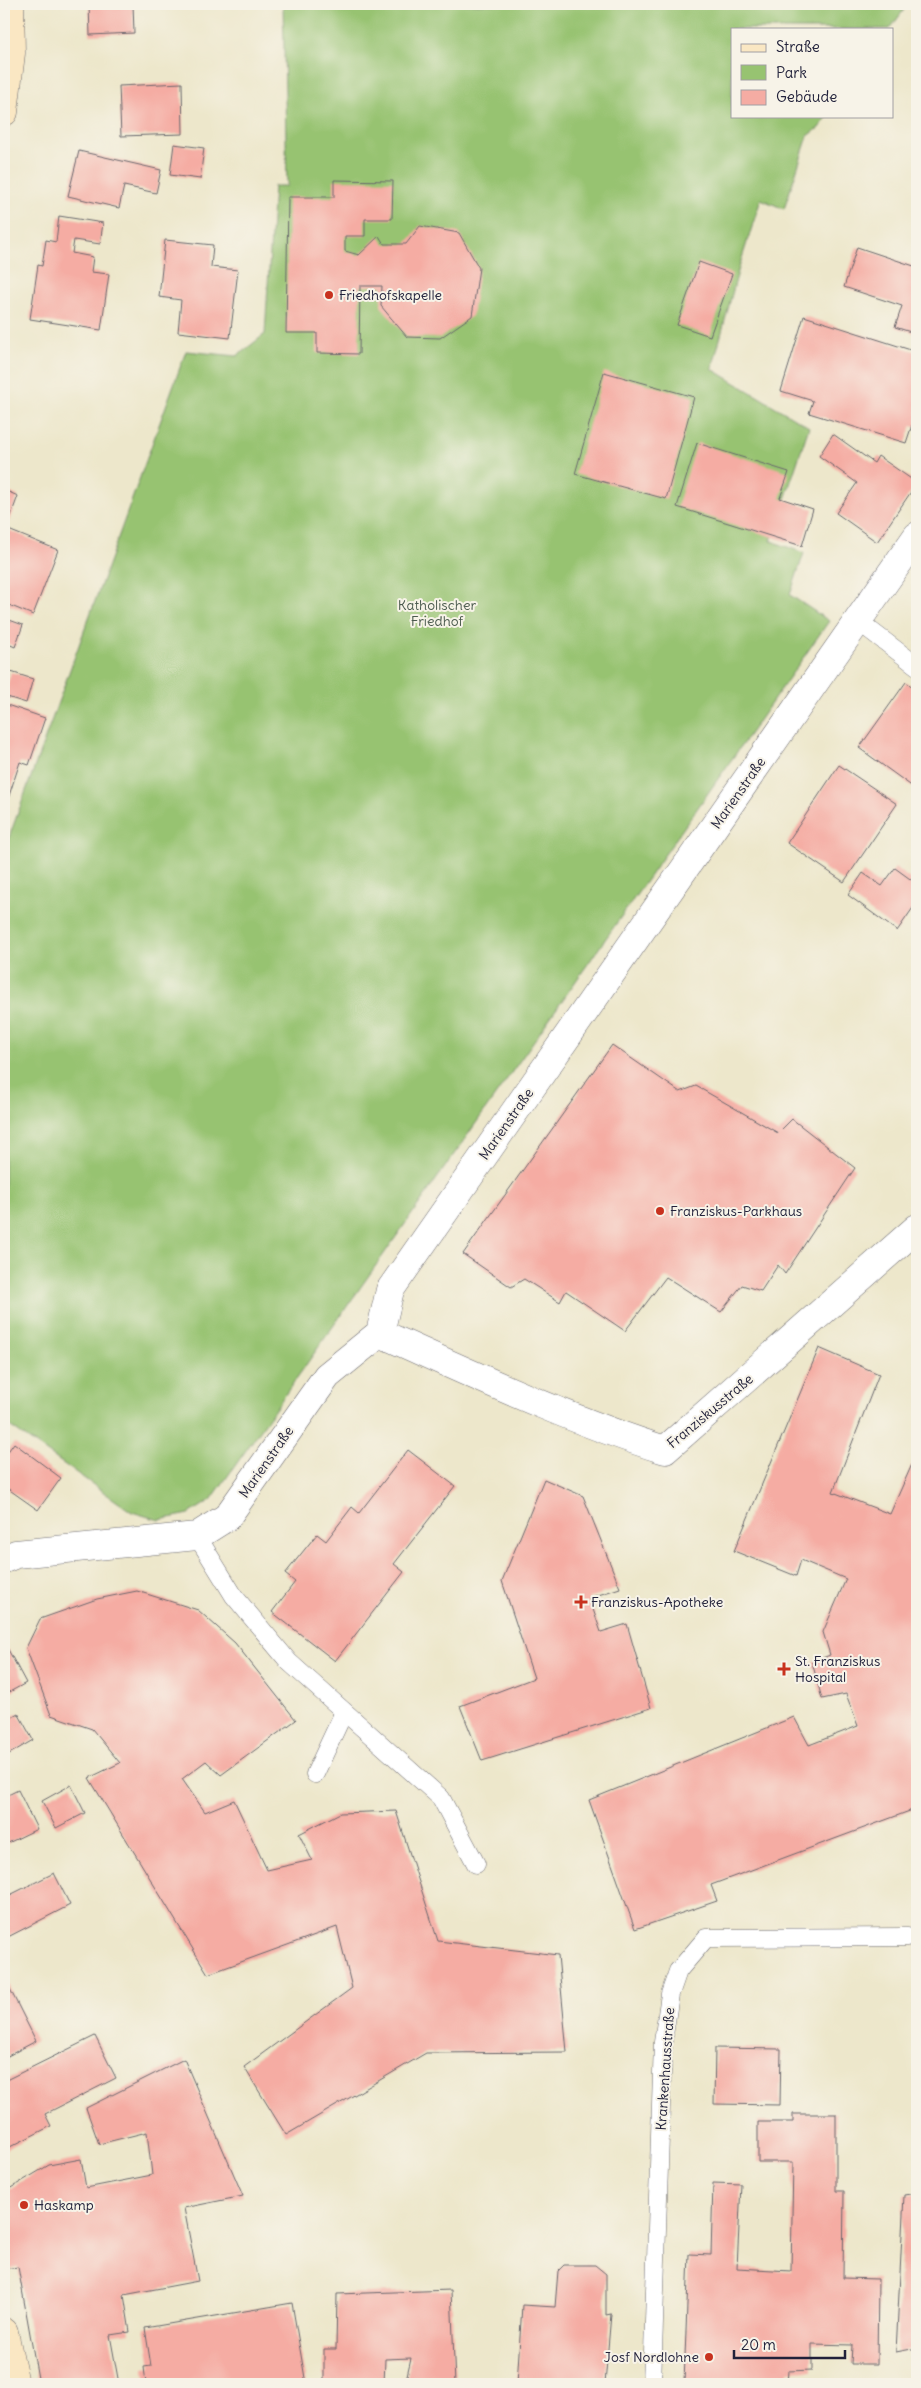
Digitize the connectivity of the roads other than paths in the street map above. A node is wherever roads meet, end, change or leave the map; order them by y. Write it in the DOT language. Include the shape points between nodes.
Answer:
graph roads {
  1 [pos="10,4"];
  2 [pos="4,112"];
  3 [pos="917,536"];
  4 [pos="858,621"];
  5 [pos="917,666"];
  6 [pos="917,1228"];
  7 [pos="380,1333"];
  8 [pos="196,1536"];
  9 [pos="4,1559"];
  10 [pos="344,1712"];
  11 [pos="315,1774"];
  12 [pos="476,1864"];
  13 [pos="908,1937"];
  14 [pos="4,2332"];
  15 [pos="15,2384"];
  16 [pos="652,2384"];
  1 -- 2 [label="street" via="11,53"];
  3 -- 4 [label="street, Marienstraße"];
  4 -- 5 [label="lane"];
  4 -- 7 [label="street, Marienstraße" via="390,1290"];
  6 -- 7 [label="street, Franziskusstraße" via="665,1450 496,1384"];
  7 -- 8 [label="street, Marienstraße" via="327,1376 228,1517"];
  8 -- 9 [label="street, Marienstraße" via="16,1554"];
  8 -- 10 [label="lane" via="234,1596 277,1648"];
  10 -- 11 [label="lane"];
  10 -- 12 [label="lane" via="441,1798"];
  13 -- 16 [label="lane, Krankenhausstraße" via="706,1938 678,1971 670,1994 663,2042"];
  14 -- 15 [label="street"];
}
